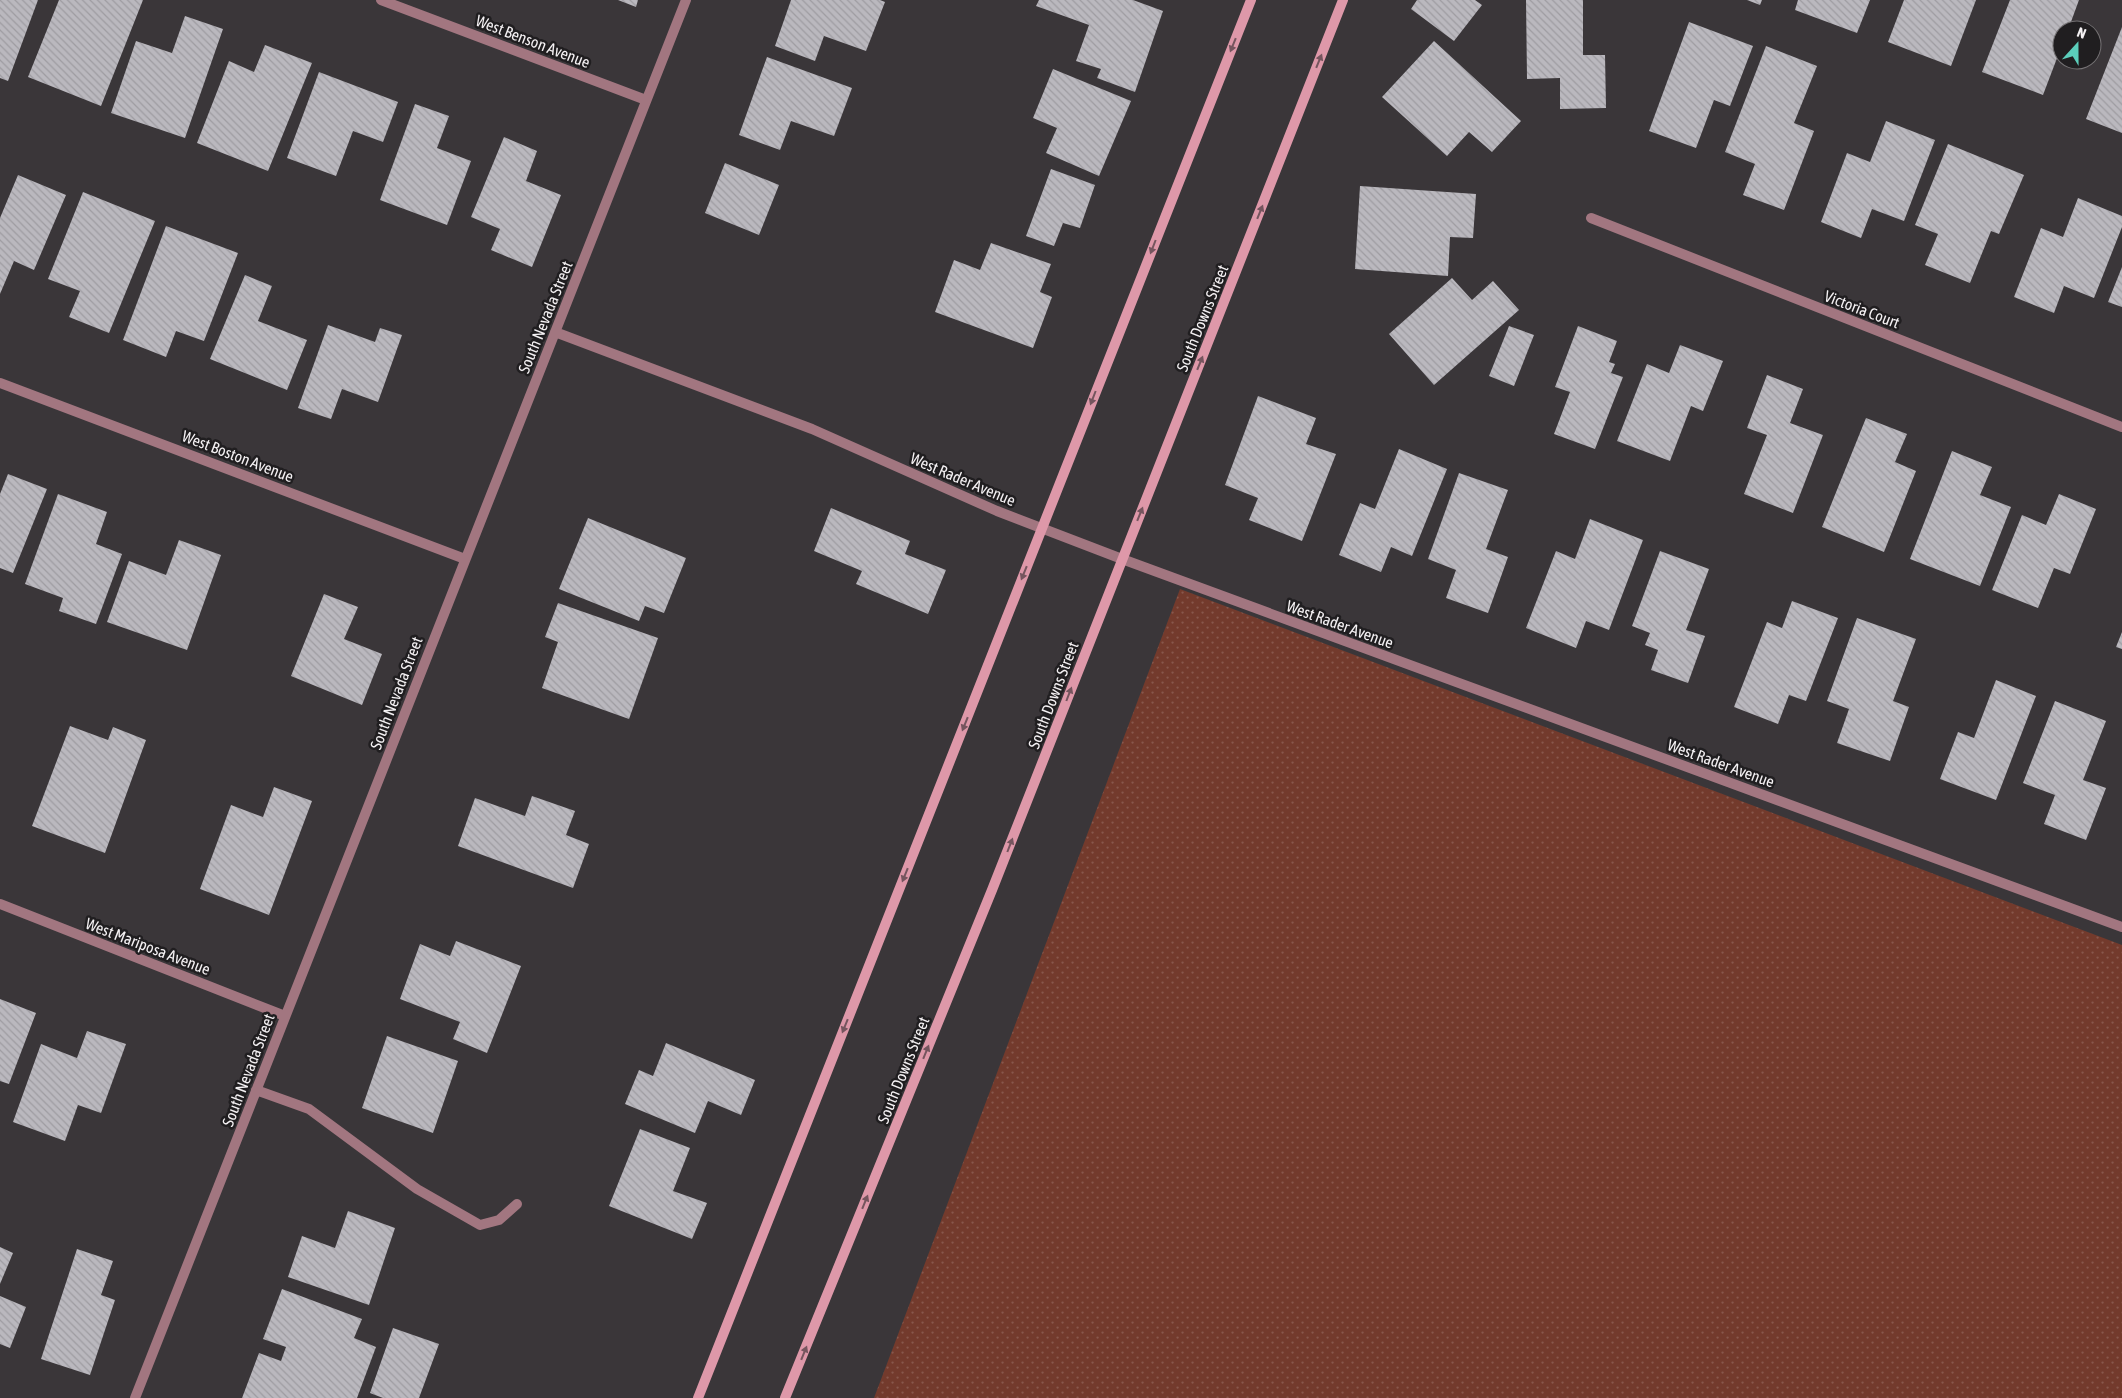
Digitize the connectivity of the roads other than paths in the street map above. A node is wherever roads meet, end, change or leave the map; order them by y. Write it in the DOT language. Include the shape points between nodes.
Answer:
graph roads {
  1 [pos="381,0"];
  2 [pos="686,0"];
  3 [pos="1251,0"];
  4 [pos="1343,0"];
  5 [pos="646,100"];
  6 [pos="1591,218"];
  7 [pos="555,332"];
  8 [pos="0,383"];
  9 [pos="2122,427"];
  10 [pos="1042,527"];
  11 [pos="465,559"];
  12 [pos="1122,559"];
  13 [pos="0,904"];
  14 [pos="2122,927"];
  15 [pos="285,1016"];
  16 [pos="256,1090"];
  17 [pos="517,1204"];
  18 [pos="135,1398"];
  19 [pos="698,1398"];
  20 [pos="786,1398"];
  1 -- 5 [label="street, West Benson Avenue"];
  2 -- 5 [label="street, South Nevada Street"];
  3 -- 10 [label="main road, one-way"];
  12 -- 4 [label="main road, South Downs Street, one-way"];
  5 -- 7 [label="street, South Nevada Street"];
  6 -- 9 [label="street, Victoria Court"];
  7 -- 10 [label="street, West Rader Avenue" via="812,430 997,511"];
  7 -- 11 [label="street, South Nevada Street"];
  8 -- 11 [label="street, West Boston Avenue"];
  10 -- 12 [label="street, West Rader Avenue"];
  10 -- 19 [label="main road, one-way"];
  11 -- 15 [label="street, South Nevada Street"];
  12 -- 14 [label="street, West Rader Avenue"];
  20 -- 12 [label="main road, South Downs Street, one-way"];
  13 -- 15 [label="street, West Mariposa Avenue"];
  15 -- 16 [label="street, South Nevada Street"];
  16 -- 17 [label="street" via="309,1109 417,1189 480,1225 499,1220"];
  16 -- 18 [label="street, South Nevada Street"];
}
